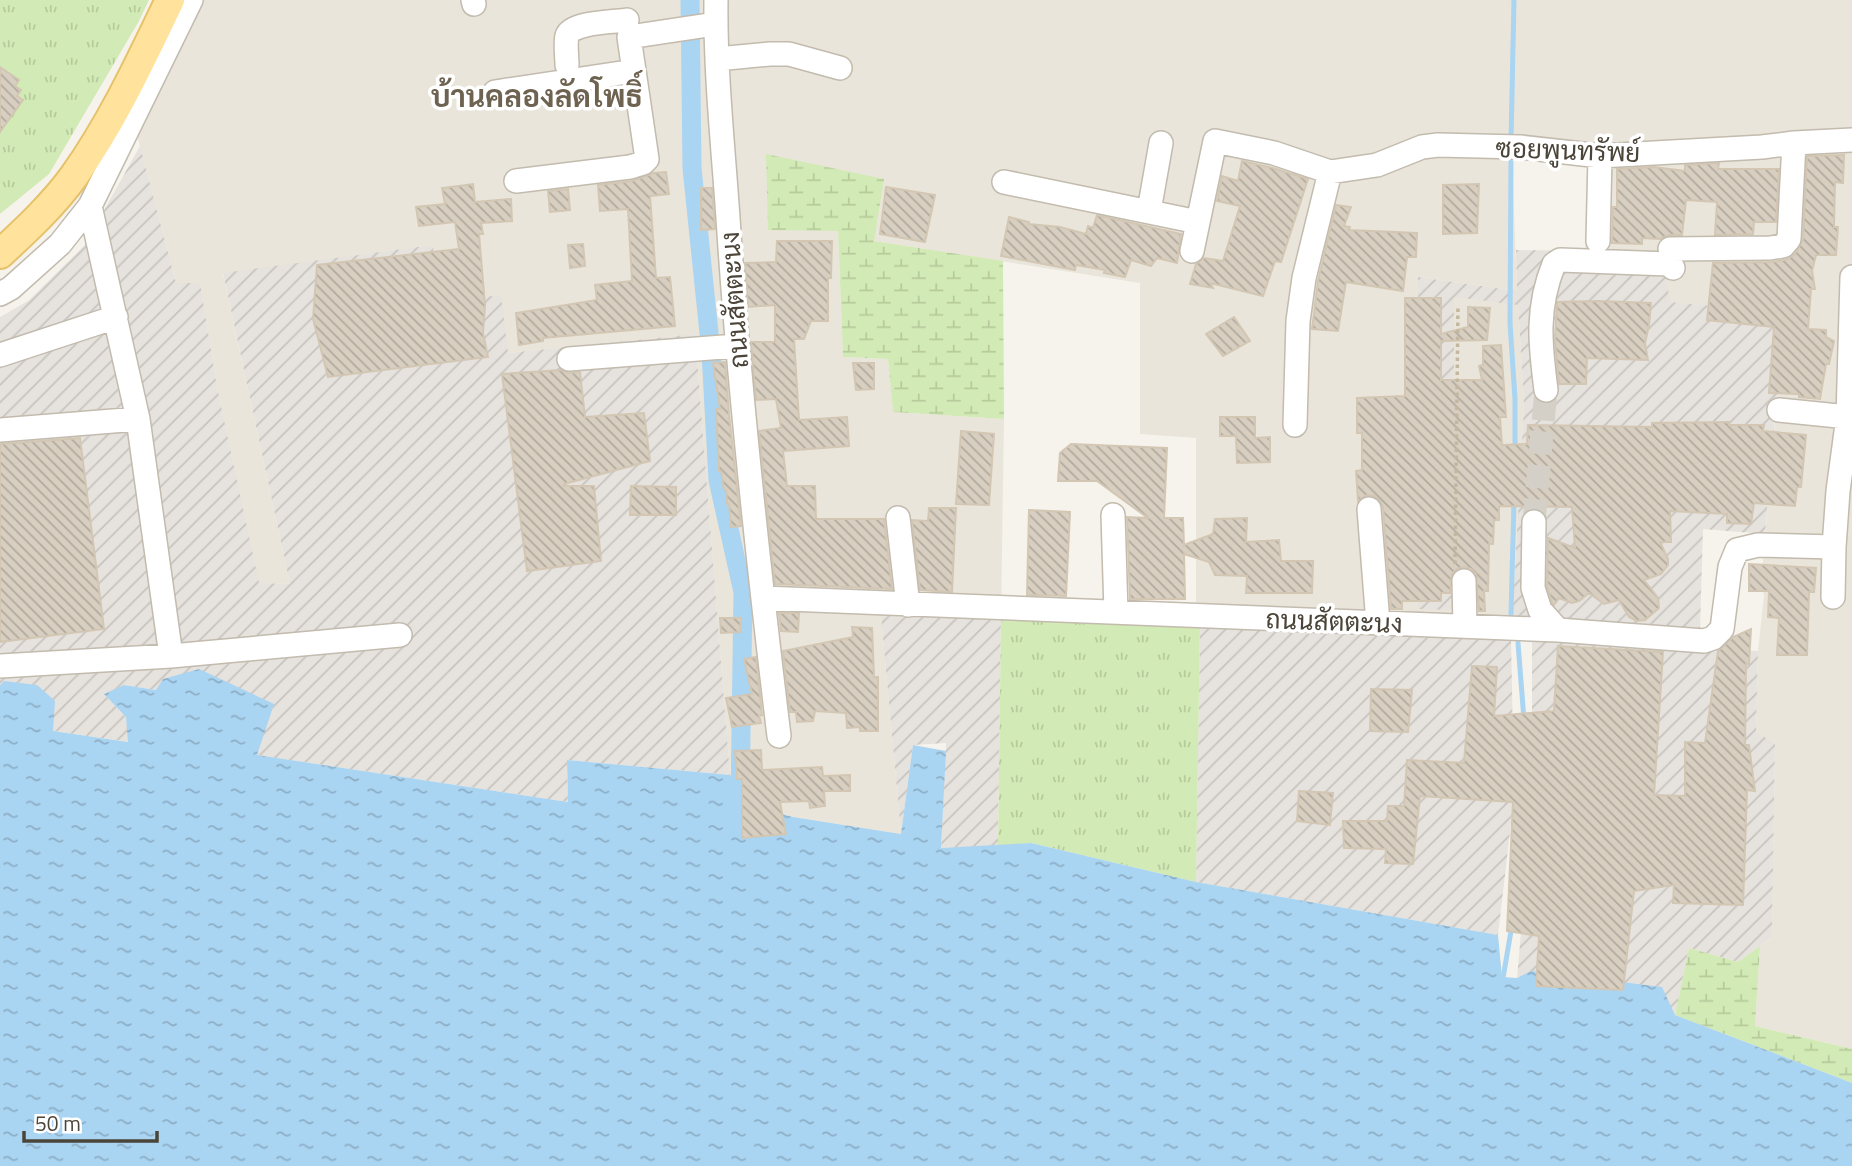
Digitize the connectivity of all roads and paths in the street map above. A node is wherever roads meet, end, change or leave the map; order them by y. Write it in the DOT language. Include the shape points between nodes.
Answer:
graph roads {
  1 [pos="170,0"];
  2 [pos="191,0"];
  3 [pos="716,0"];
  4 [pos="627,19"];
  5 [pos="709,26"];
  6 [pos="717,60"];
  7 [pos="567,65"];
  8 [pos="841,68"];
  9 [pos="634,72"];
  10 [pos="495,92"];
  11 [pos="1852,140"];
  12 [pos="1161,143"];
  13 [pos="1794,143"];
  14 [pos="1600,156"];
  15 [pos="1330,172"];
  16 [pos="516,181"];
  17 [pos="1004,182"];
  18 [pos="90,206"];
  19 [pos="1149,211"];
  20 [pos="1198,222"];
  21 [pos="1598,241"];
  22 [pos="1192,251"];
  23 [pos="0,254"];
  24 [pos="1852,277"];
  25 [pos="0,294"];
  26 [pos="1458,306"];
  27 [pos="116,317"];
  28 [pos="736,346"];
  29 [pos="0,355"];
  30 [pos="569,359"];
  31 [pos="1545,390"];
  32 [pos="1779,410"];
  33 [pos="1848,417"];
  34 [pos="138,419"];
  35 [pos="1296,425"];
  36 [pos="0,429"];
  37 [pos="1845,493"];
  38 [pos="1369,509"];
  39 [pos="1113,515"];
  40 [pos="898,518"];
  41 [pos="1534,522"];
  42 [pos="1834,547"];
  43 [pos="1459,576"];
  44 [pos="1833,597"];
  45 [pos="762,598"];
  46 [pos="908,604"];
  47 [pos="1116,612"];
  48 [pos="1378,623"];
  49 [pos="1465,626"];
  50 [pos="1558,630"];
  51 [pos="400,635"];
  52 [pos="171,656"];
  53 [pos="0,666"];
  54 [pos="779,736"];
  1 -- 23 [label="main road" via="111,117 74,177"];
  2 -- 18 [label="street"];
  3 -- 5 [label="street, ถนนสัตตะนง"];
  4 -- 5 [label="street" via="679,30"];
  4 -- 7 [label="street" via="570,31"];
  4 -- 9 [label="street"];
  5 -- 6 [label="street, ถนนสัตตะนง"];
  6 -- 8 [label="street" via="789,54"];
  6 -- 28 [label="street, ถนนสัตตะนง"];
  9 -- 10 [label="street"];
  9 -- 16 [label="street" via="643,163"];
  11 -- 13 [label="street, ซอยพูนทรัพย์"];
  12 -- 19 [label="street"];
  13 -- 14 [label="street, ซอยพูนทรัพย์"];
  13 -- 31 [label="street" via="1789,239 1783,246 1671,258 1668,264 1560,260 1554,264 1540,313"];
  14 -- 15 [label="street, ซอยพูนทรัพย์" via="1520,147 1438,145 1377,165"];
  14 -- 21 [label="street"];
  15 -- 20 [label="street, ซอยพูนทรัพย์" via="1274,153 1215,141"];
  15 -- 35 [label="street" via="1298,321"];
  17 -- 19 [label="street"];
  18 -- 25 [label="street" via="60,244"];
  18 -- 27 [label="street"];
  19 -- 20 [label="street"];
  20 -- 22 [label="street, ซอยพูนทรัพย์"];
  24 -- 33 [label="street"];
  26 -- 43 [label="path"];
  27 -- 29 [label="street"];
  27 -- 34 [label="street"];
  28 -- 30 [label="street"];
  28 -- 45 [label="street, ถนนสัตตะนง"];
  32 -- 33 [label="street"];
  33 -- 37 [label="street"];
  34 -- 36 [label="street"];
  34 -- 52 [label="street"];
  37 -- 42 [label="street"];
  38 -- 48 [label="street"];
  39 -- 47 [label="street"];
  40 -- 46 [label="street"];
  41 -- 50 [label="street" via="1533,588 1540,610"];
  42 -- 44 [label="street"];
  42 -- 50 [label="street, ถนนสัตตะนง" via="1758,545 1737,550 1730,566 1722,629 1704,641"];
  43 -- 49 [label="street"];
  45 -- 46 [label="street, ถนนสัตตะนง"];
  45 -- 54 [label="street, ถนนสัตตะนง"];
  46 -- 47 [label="street, ถนนสัตตะนง"];
  47 -- 48 [label="street, ถนนสัตตะนง"];
  48 -- 49 [label="street, ถนนสัตตะนง"];
  49 -- 50 [label="street, ถนนสัตตะนง"];
  51 -- 52 [label="street"];
  52 -- 53 [label="street"];
}
